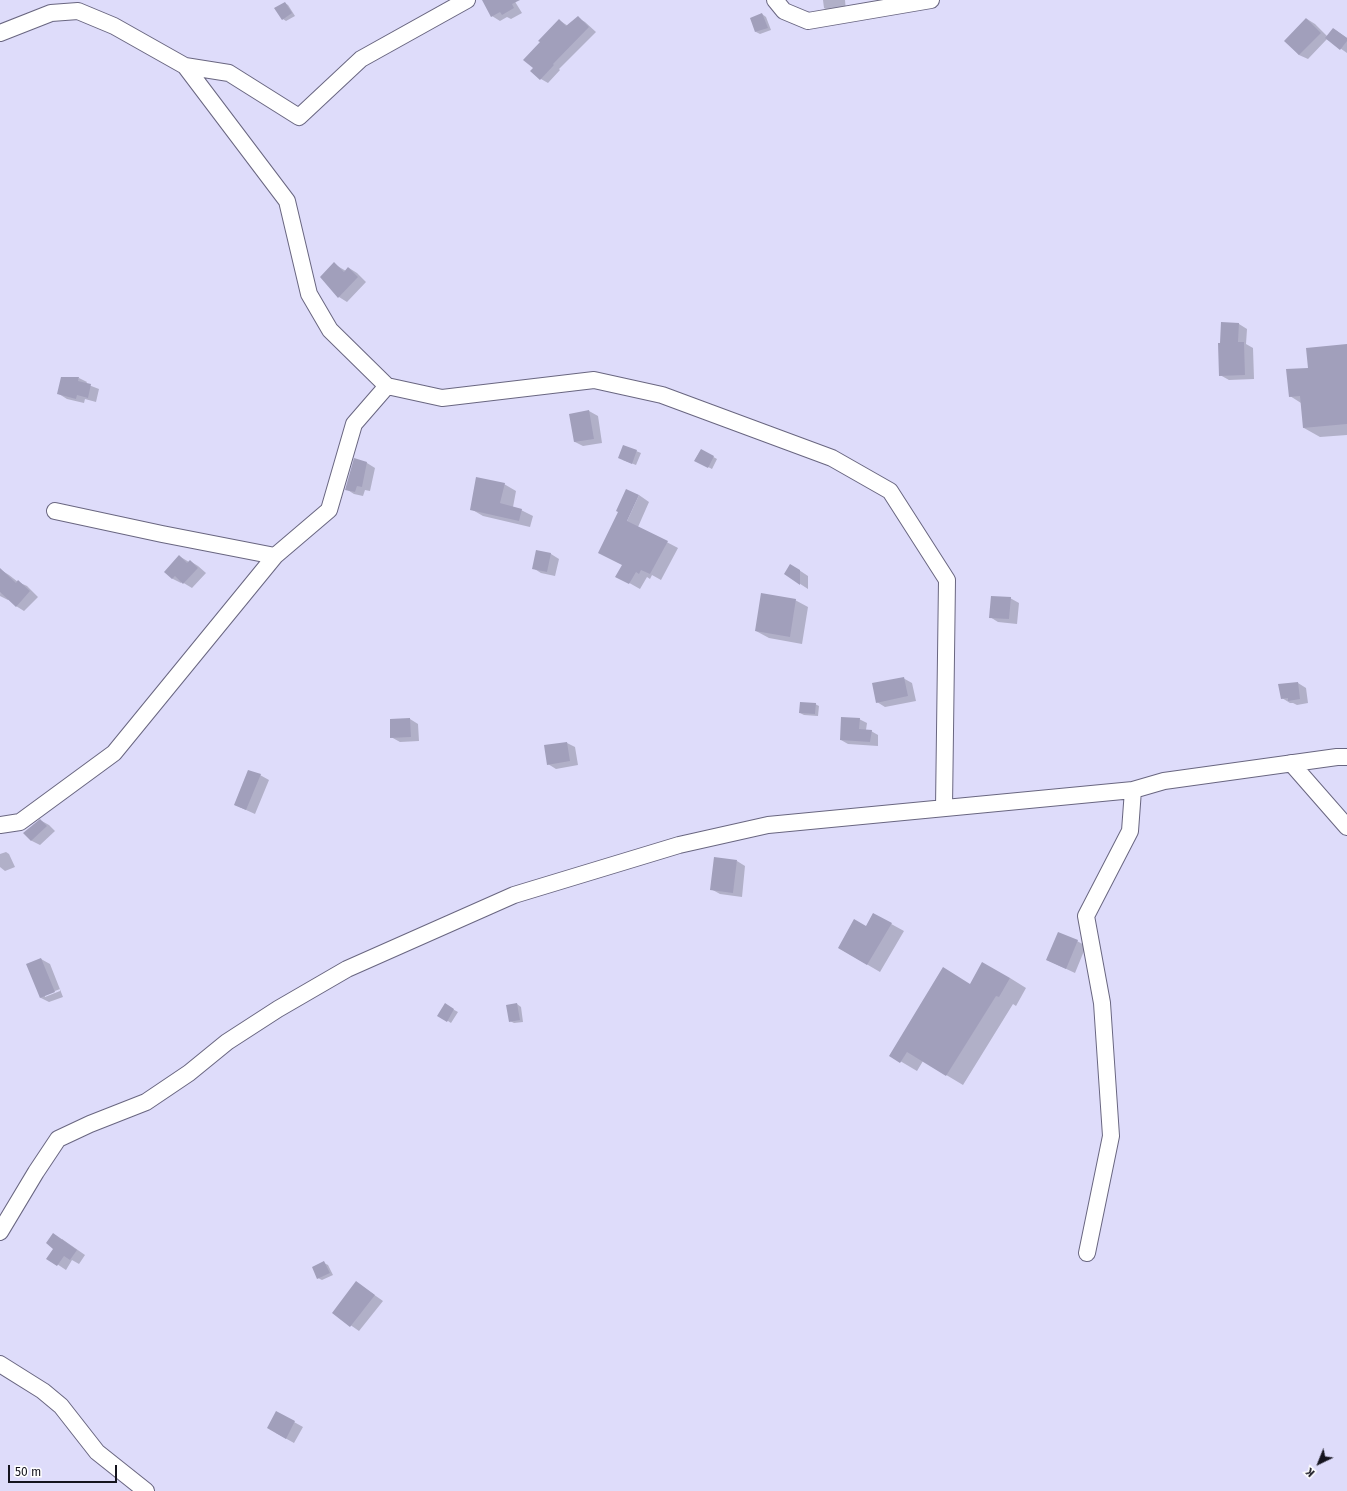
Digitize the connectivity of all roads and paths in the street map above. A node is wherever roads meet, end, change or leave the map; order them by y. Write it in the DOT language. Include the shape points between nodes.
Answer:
graph roads {
  1 [pos="467,0"];
  2 [pos="775,0"];
  3 [pos="931,0"];
  4 [pos="81,6"];
  5 [pos="0,33"];
  6 [pos="185,66"];
  7 [pos="387,386"];
  8 [pos="55,511"];
  9 [pos="275,556"];
  10 [pos="1347,757"];
  11 [pos="1291,763"];
  12 [pos="1133,790"];
  13 [pos="944,807"];
  14 [pos="0,825"];
  15 [pos="1347,827"];
  16 [pos="0,1232"];
  17 [pos="1087,1253"];
  18 [pos="0,1364"];
  19 [pos="146,1491"];
  1 -- 6 [label="street" via="361,59 298,117 229,73"];
  2 -- 3 [label="street" via="784,12 808,21"];
  4 -- 5 [label="street" via="51,13"];
  4 -- 6 [label="street"];
  6 -- 7 [label="street" via="287,201 309,294 330,330"];
  7 -- 9 [label="street" via="354,424 329,510"];
  7 -- 13 [label="street" via="442,398 594,380 662,395 832,458 890,491 947,580"];
  8 -- 9 [label="street"];
  9 -- 14 [label="street" via="114,753 20,822"];
  10 -- 11 [label="street"];
  11 -- 12 [label="street" via="1164,781"];
  11 -- 15 [label="street"];
  12 -- 13 [label="street"];
  12 -- 17 [label="street" via="1130,831 1086,916 1102,1003 1111,1136"];
  13 -- 16 [label="street" via="768,825 679,845 514,895 347,969 227,1042 189,1073 146,1102 58,1139"];
  18 -- 19 [label="street" via="43,1390 61,1406 97,1452"];
}
